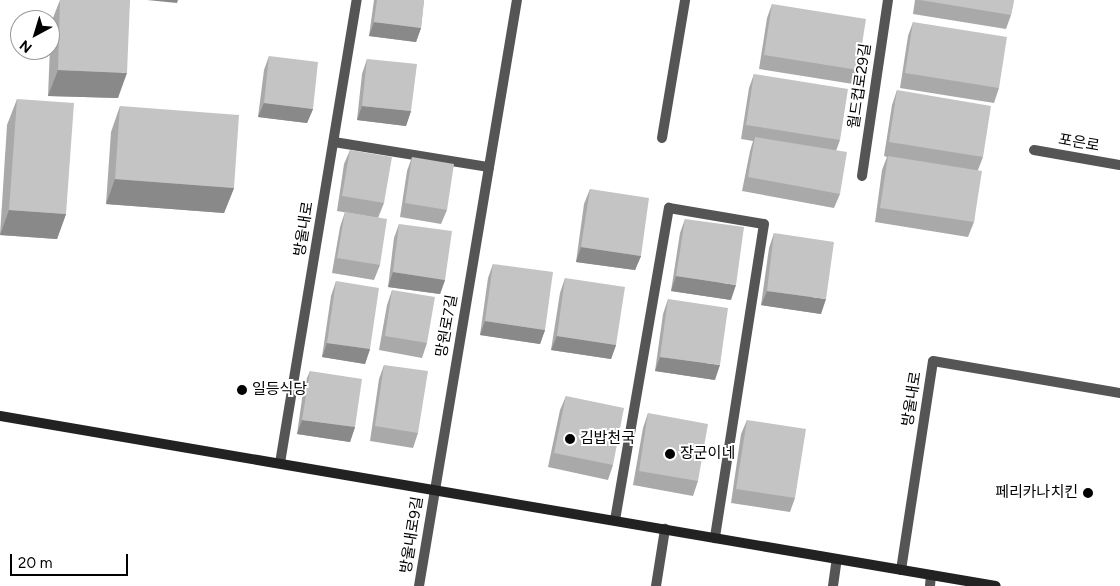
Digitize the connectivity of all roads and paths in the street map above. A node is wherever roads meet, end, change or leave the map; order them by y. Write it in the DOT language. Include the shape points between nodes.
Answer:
graph roads {
  1 [pos="357,0"];
  2 [pos="517,0"];
  3 [pos="685,0"];
  4 [pos="888,0"];
  5 [pos="662,138"];
  6 [pos="334,142"];
  7 [pos="1034,150"];
  8 [pos="1120,165"];
  9 [pos="489,167"];
  10 [pos="862,176"];
  11 [pos="1120,392"];
  12 [pos="0,416"];
  13 [pos="280,463"];
  14 [pos="435,489"];
  15 [pos="615,520"];
  16 [pos="666,529"];
  17 [pos="715,538"];
  18 [pos="837,559"];
  19 [pos="901,570"];
  20 [pos="932,575"];
  21 [pos="419,586"];
  22 [pos="656,586"];
  23 [pos="833,586"];
  24 [pos="930,586"];
  25 [pos="996,586"];
  1 -- 6 [label="street, 방울내로"];
  2 -- 9 [label="street, 망원로7길"];
  3 -- 5 [label="street"];
  4 -- 10 [label="street, 월드컵로29길"];
  6 -- 9 [label="street"];
  6 -- 13 [label="street, 방울내로"];
  7 -- 8 [label="street, 포은로"];
  9 -- 14 [label="street, 망원로7길"];
  11 -- 19 [label="street, 방울내로" via="933,361"];
  12 -- 13 [label="street"];
  13 -- 14 [label="street"];
  14 -- 15 [label="street"];
  14 -- 21 [label="street, 방울내로9길"];
  15 -- 16 [label="street"];
  15 -- 17 [label="street" via="669,208 764,224"];
  16 -- 17 [label="street"];
  16 -- 22 [label="street"];
  17 -- 18 [label="street"];
  18 -- 19 [label="street"];
  18 -- 23 [label="street"];
  19 -- 20 [label="street"];
  20 -- 24 [label="street"];
  20 -- 25 [label="street"];
}
